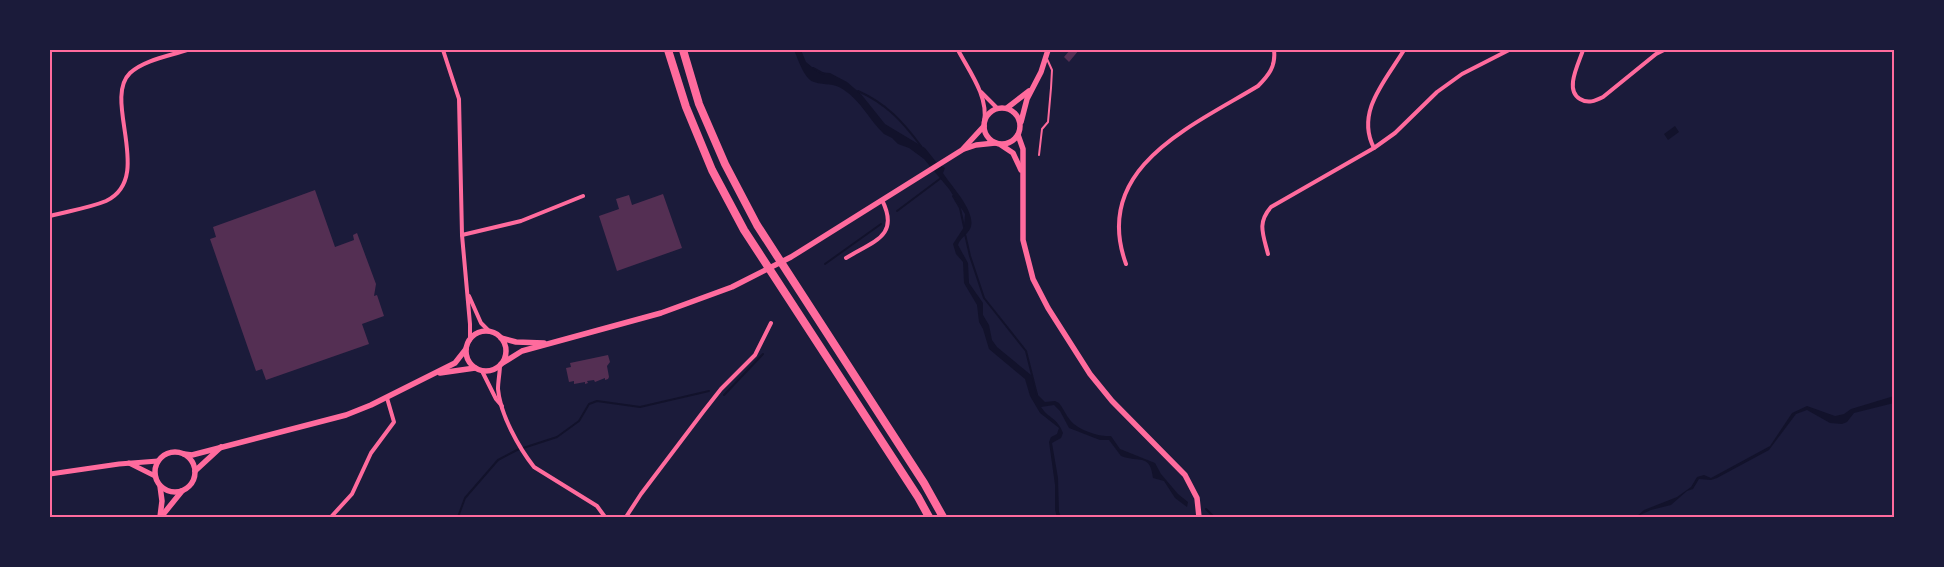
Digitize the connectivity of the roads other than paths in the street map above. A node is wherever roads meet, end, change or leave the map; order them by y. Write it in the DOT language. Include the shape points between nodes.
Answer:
graph roads {
  1 [pos="186,50"];
  2 [pos="443,50"];
  3 [pos="668,50"];
  4 [pos="683,50"];
  5 [pos="958,50"];
  6 [pos="1274,50"];
  7 [pos="1404,50"];
  8 [pos="1509,50"];
  9 [pos="1583,50"];
  10 [pos="1664,50"];
  11 [pos="1047,52"];
  12 [pos="1032,88"];
  13 [pos="980,92"];
  14 [pos="997,108"];
  15 [pos="1007,108"];
  16 [pos="984,124"];
  17 [pos="1021,124"];
  18 [pos="1018,135"];
  19 [pos="998,144"];
  20 [pos="1374,148"];
  21 [pos="962,150"];
  22 [pos="1039,155"];
  23 [pos="1022,172"];
  24 [pos="583,196"];
  25 [pos="882,200"];
  26 [pos="50,216"];
  27 [pos="462,235"];
  28 [pos="1268,254"];
  29 [pos="846,258"];
  30 [pos="1126,264"];
  31 [pos="468,291"];
  32 [pos="771,323"];
  33 [pos="490,332"];
  34 [pos="500,338"];
  35 [pos="470,340"];
  36 [pos="551,343"];
  37 [pos="466,349"];
  38 [pos="501,364"];
  39 [pos="479,369"];
  40 [pos="433,375"];
  41 [pos="386,398"];
  42 [pos="502,406"];
  43 [pos="223,445"];
  44 [pos="184,454"];
  45 [pos="158,461"];
  46 [pos="128,463"];
  47 [pos="195,471"];
  48 [pos="50,474"];
  49 [pos="155,476"];
  50 [pos="160,486"];
  51 [pos="182,491"];
  52 [pos="161,517"];
  53 [pos="331,517"];
  54 [pos="604,517"];
  55 [pos="626,517"];
  56 [pos="929,517"];
  57 [pos="943,517"];
  58 [pos="1199,517"];
  1 -- 26 [label="street" via="129,74 122,90 128,164 119,190 106,200"];
  2 -- 27 [label="street" via="459,99"];
  3 -- 56 [label="highway" via="712,170 744,230"];
  4 -- 57 [label="highway" via="699,104 724,164 757,225"];
  5 -- 13 [label="street"];
  6 -- 30 [label="street" via="1274,66 1258,86 1158,148 1137,171 1120,213 1120,249"];
  7 -- 20 [label="street" via="1372,100 1368,113 1370,142"];
  8 -- 20 [label="street" via="1462,74 1437,92"];
  9 -- 10 [label="street" via="1573,80 1573,91 1577,98 1594,102"];
  11 -- 12 [label="main road"];
  11 -- 22 [label="lane" via="1052,70 1051,88 1048,122 1042,129"];
  12 -- 15 [label="main road"];
  12 -- 17 [label="main road"];
  13 -- 14 [label="street"];
  13 -- 16 [label="street" via="986,112"];
  14 -- 15 [label="main road"];
  14 -- 16 [label="main road" via="989,113"];
  15 -- 17 [label="main road" via="1016,114"];
  16 -- 19 [label="main road" via="987,136"];
  16 -- 21 [label="main road"];
  17 -- 18 [label="main road"];
  18 -- 19 [label="main road" via="1011,142"];
  18 -- 23 [label="main road" via="1023,149"];
  19 -- 21 [label="main road" via="976,145"];
  19 -- 23 [label="main road" via="1013,153"];
  20 -- 28 [label="street" via="1271,206 1262,224"];
  21 -- 25 [label="main road"];
  23 -- 58 [label="main road" via="1023,240 1033,279 1090,374 1185,475 1193,487"];
  24 -- 27 [label="street" via="521,221"];
  25 -- 29 [label="street" via="889,218 887,229"];
  25 -- 36 [label="main road" via="791,257 732,287 604,330"];
  27 -- 31 [label="street"];
  31 -- 33 [label="street" via="481,323"];
  31 -- 35 [label="street"];
  32 -- 55 [label="street" via="755,355 702,412"];
  33 -- 34 [label="main road"];
  33 -- 35 [label="main road" via="479,333"];
  34 -- 36 [label="main road"];
  34 -- 38 [label="main road" via="505,348"];
  35 -- 37 [label="main road"];
  36 -- 38 [label="main road" via="522,351"];
  37 -- 39 [label="main road" via="468,360"];
  37 -- 40 [label="main road" via="455,362"];
  38 -- 39 [label="main road" via="489,371"];
  38 -- 42 [label="street" via="498,388"];
  39 -- 40 [label="main road"];
  39 -- 42 [label="street"];
  40 -- 41 [label="main road"];
  41 -- 43 [label="main road" via="321,422"];
  41 -- 53 [label="street" via="394,422 371,453 352,494"];
  42 -- 54 [label="street" via="518,443 534,467 597,506"];
  43 -- 44 [label="main road" via="192,455"];
  43 -- 47 [label="main road"];
  44 -- 45 [label="main road" via="170,452"];
  44 -- 47 [label="main road" via="192,461"];
  45 -- 46 [label="street"];
  45 -- 49 [label="main road"];
  46 -- 48 [label="street"];
  46 -- 49 [label="street"];
  47 -- 51 [label="main road" via="192,483"];
  49 -- 50 [label="main road"];
  50 -- 51 [label="main road" via="170,492"];
  50 -- 52 [label="main road"];
  51 -- 52 [label="main road"];
}
